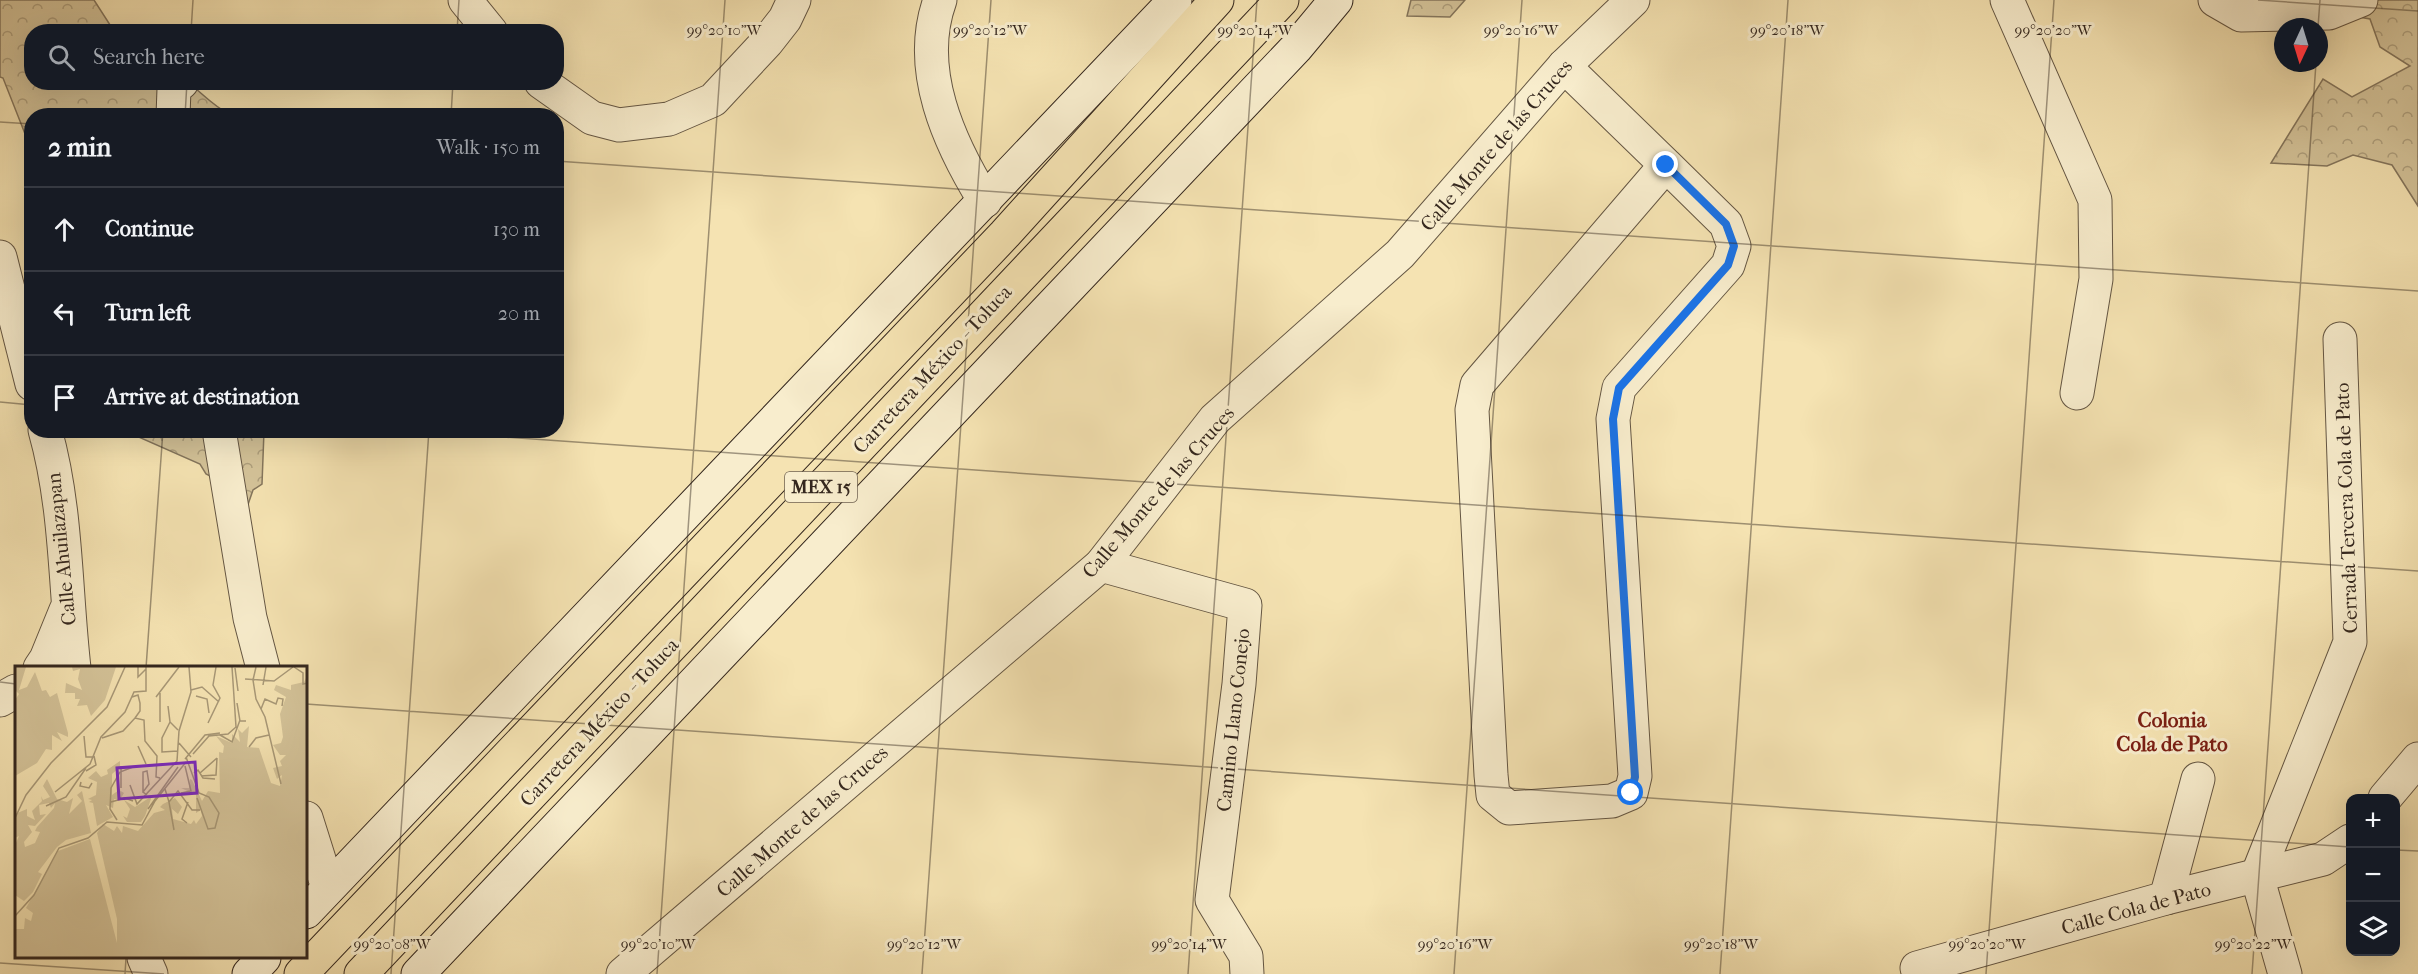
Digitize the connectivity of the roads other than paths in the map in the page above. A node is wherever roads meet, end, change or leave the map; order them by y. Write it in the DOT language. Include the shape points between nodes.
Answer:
graph roads {
  1 [pos="465,0"];
  2 [pos="794,0"];
  3 [pos="940,0"];
  4 [pos="1175,0"];
  5 [pos="1217,0"];
  6 [pos="1282,0"];
  7 [pos="1336,0"];
  8 [pos="1633,0"];
  9 [pos="2007,0"];
  10 [pos="2215,0"];
  11 [pos="2361,0"];
  12 [pos="485,24"];
  13 [pos="1564,66"];
  14 [pos="174,90"];
  15 [pos="552,90"];
  16 [pos="173,108"];
  17 [pos="1666,165"];
  18 [pos="985,201"];
  19 [pos="0,257"];
  20 [pos="2340,339"];
  21 [pos="24,352"];
  22 [pos="2077,393"];
  23 [pos="46,438"];
  24 [pos="220,438"];
  25 [pos="1101,565"];
  26 [pos="67,608"];
  27 [pos="41,666"];
  28 [pos="74,666"];
  29 [pos="262,666"];
  30 [pos="15,692"];
  31 [pos="0,700"];
  32 [pos="2418,759"];
  33 [pos="2198,779"];
  34 [pos="2388,794"];
  35 [pos="308,824"];
  36 [pos="2346,844"];
  37 [pos="2257,876"];
  38 [pos="328,888"];
  39 [pos="2166,898"];
  40 [pos="308,910"];
  41 [pos="145,959"];
  42 [pos="262,959"];
  43 [pos="1917,968"];
  44 [pos="151,974"];
  45 [pos="249,974"];
  46 [pos="301,974"];
  47 [pos="361,974"];
  48 [pos="418,974"];
  49 [pos="623,974"];
  50 [pos="1247,974"];
  51 [pos="2285,974"];
  1 -- 12 [label="street"];
  2 -- 15 [label="street" via="767,42 713,100 669,119 619,125 592,118"];
  3 -- 18 [label="street" via="932,41 941,108 959,160"];
  4 -- 18 [label="street"];
  5 -- 46 [label="main road, Carretera México - Toluca / MEX 15" via="997,242"];
  6 -- 47 [label="main road, Carretera México - Toluca / MEX 15"];
  7 -- 48 [label="street" via="1279,65"];
  8 -- 13 [label="street, Calle Monte de las Cruces"];
  9 -- 22 [label="street" via="2094,200 2096,279"];
  10 -- 11 [label="street" via="2241,15 2329,13"];
  13 -- 17 [label="street"];
  13 -- 25 [label="street, Calle Monte de las Cruces" via="1400,254 1215,419"];
  14 -- 16 [label="street"];
  17 -- 17 [label="street" via="1726,224 1734,246 1728,265 1619,388 1613,419 1635,777 1631,793 1612,801 1509,808 1493,795 1491,775 1472,410 1477,385"];
  18 -- 38 [label="street"];
  19 -- 21 [label="street"];
  20 -- 37 [label="street, Cerrada Tercera Cola de Pato" via="2350,642"];
  23 -- 26 [label="street, Calle Ahuilazapan" via="63,526"];
  24 -- 29 [label="street" via="250,618"];
  25 -- 49 [label="street, Calle Monte de las Cruces"];
  25 -- 50 [label="street, Camino Llano Conejo" via="1245,605 1212,900 1246,957"];
  26 -- 27 [label="street"];
  26 -- 28 [label="street, Calle Ahuilazapan"];
  30 -- 31 [label="street"];
  32 -- 34 [label="street"];
  33 -- 39 [label="street"];
  35 -- 38 [label="street"];
  36 -- 37 [label="street, Calle Cola de Pato" via="2323,859"];
  37 -- 39 [label="street, Calle Cola de Pato"];
  37 -- 51 [label="street"];
  38 -- 40 [label="street"];
  39 -- 43 [label="street, Calle Cola de Pato"];
  41 -- 44 [label="street"];
  42 -- 45 [label="street"];
}
